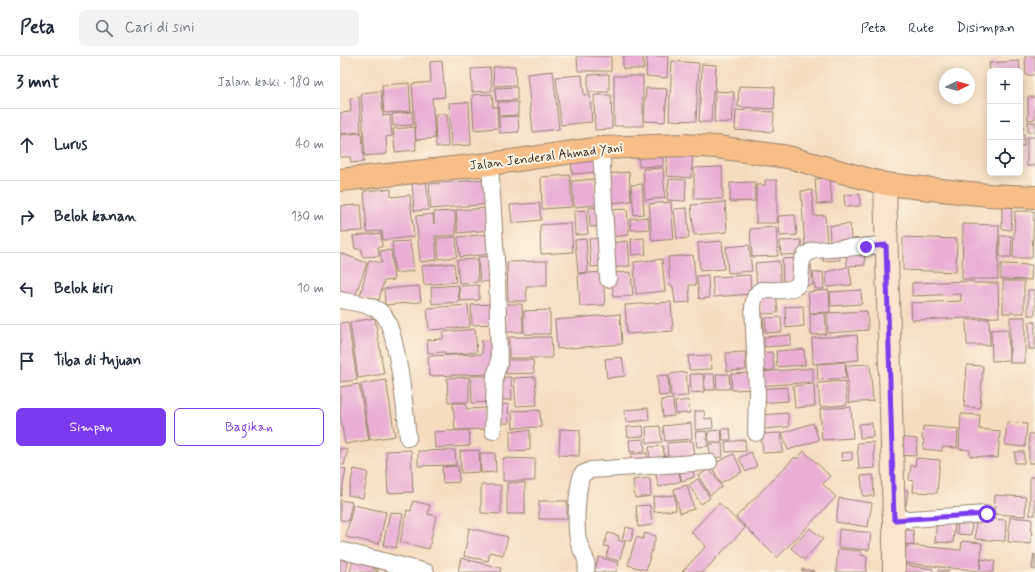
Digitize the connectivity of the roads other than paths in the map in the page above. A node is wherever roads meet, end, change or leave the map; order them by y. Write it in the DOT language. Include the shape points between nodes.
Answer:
graph roads {
  1 [pos="601,148"];
  2 [pos="490,164"];
  3 [pos="340,180"];
  4 [pos="885,184"];
  5 [pos="1035,198"];
  6 [pos="886,245"];
  7 [pos="608,279"];
  8 [pos="340,300"];
  9 [pos="493,432"];
  10 [pos="756,433"];
  11 [pos="408,438"];
  12 [pos="709,462"];
  13 [pos="987,514"];
  14 [pos="894,520"];
  15 [pos="340,550"];
  16 [pos="426,572"];
  17 [pos="586,572"];
  18 [pos="894,572"];
  1 -- 2 [label="highway, Jalan Jenderal Ahmad Yani"];
  1 -- 4 [label="highway, Jalan Jenderal Ahmad Yani" via="683,145 717,147 788,157"];
  1 -- 7 [label="street"];
  2 -- 3 [label="highway, Jalan Jenderal Ahmad Yani"];
  2 -- 9 [label="street" via="499,353 495,375"];
  4 -- 5 [label="highway, Jalan Jenderal Ahmad Yani"];
  4 -- 6 [label="street"];
  6 -- 10 [label="street" via="810,251 800,264 798,285 793,288 761,290 756,293 753,332 757,393"];
  6 -- 14 [label="street"];
  8 -- 11 [label="street" via="376,309 384,315 389,324 403,392"];
  12 -- 17 [label="street" via="591,470 582,474 578,485 577,528 578,541 586,558"];
  13 -- 14 [label="street"];
  14 -- 18 [label="street"];
  15 -- 16 [label="street"];
}
